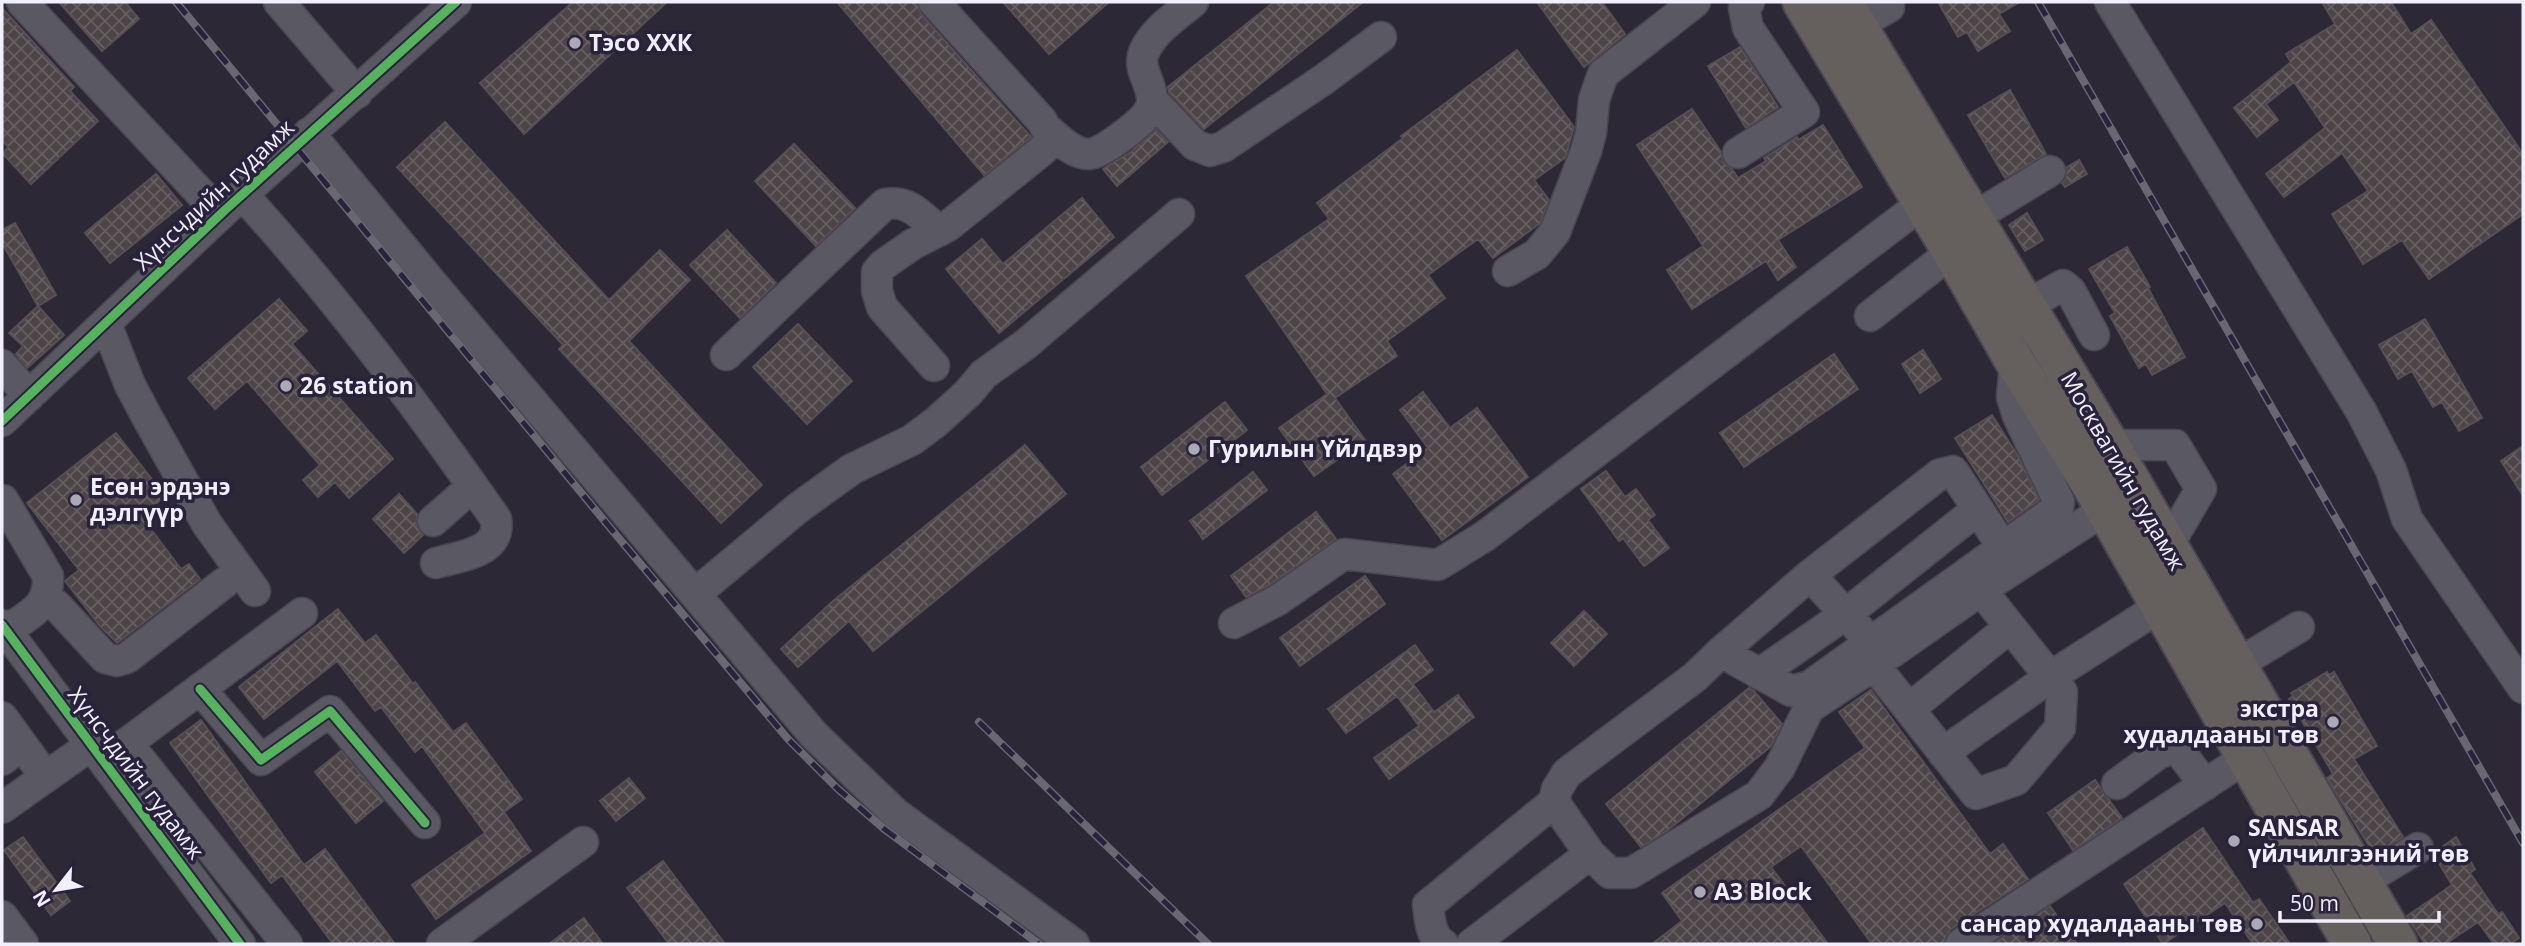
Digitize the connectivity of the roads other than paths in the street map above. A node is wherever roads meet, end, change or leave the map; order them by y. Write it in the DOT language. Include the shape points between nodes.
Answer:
graph roads {
  1 [pos="22,2"];
  2 [pos="279,2"];
  3 [pos="456,2"];
  4 [pos="934,2"];
  5 [pos="1194,2"];
  6 [pos="1695,2"];
  7 [pos="1749,2"];
  8 [pos="1802,2"];
  9 [pos="1889,2"];
  10 [pos="2110,2"];
  11 [pos="1850,13"];
  12 [pos="1381,37"];
  13 [pos="357,93"];
  14 [pos="1153,101"];
  15 [pos="1048,130"];
  16 [pos="309,133"];
  17 [pos="1738,153"];
  18 [pos="2050,171"];
  19 [pos="242,194"];
  20 [pos="1923,203"];
  21 [pos="220,214"];
  22 [pos="1179,214"];
  23 [pos="1973,218"];
  24 [pos="939,231"];
  25 [pos="1952,252"];
  26 [pos="1508,271"];
  27 [pos="2026,306"];
  28 [pos="1870,316"];
  29 [pos="106,324"];
  30 [pos="2094,335"];
  31 [pos="726,355"];
  32 [pos="2015,362"];
  33 [pos="2,365"];
  34 [pos="934,366"];
  35 [pos="29,396"];
  36 [pos="2,421"];
  37 [pos="2110,444"];
  38 [pos="473,486"];
  39 [pos="3,500"];
  40 [pos="1978,509"];
  41 [pos="2106,509"];
  42 [pos="433,522"];
  43 [pos="2167,547"];
  44 [pos="2004,549"];
  45 [pos="436,563"];
  46 [pos="1810,575"];
  47 [pos="224,583"];
  48 [pos="1981,590"];
  49 [pos="255,591"];
  50 [pos="695,594"];
  51 [pos="45,601"];
  52 [pos="2161,606"];
  53 [pos="302,613"];
  54 [pos="1846,614"];
  55 [pos="1234,623"];
  56 [pos="2010,627"];
  57 [pos="2299,627"];
  58 [pos="4,628"];
  59 [pos="1721,652"];
  60 [pos="1872,654"];
  61 [pos="2236,665"];
  62 [pos="1759,674"];
  63 [pos="2050,677"];
  64 [pos="2523,688"];
  65 [pos="200,689"];
  66 [pos="1909,709"];
  67 [pos="2,717"];
  68 [pos="128,743"];
  69 [pos="12,753"];
  70 [pos="97,753"];
  71 [pos="1943,753"];
  72 [pos="2247,757"];
  73 [pos="46,776"];
  74 [pos="2117,785"];
  75 [pos="2205,785"];
  76 [pos="1554,802"];
  77 [pos="2,808"];
  78 [pos="425,823"];
  79 [pos="583,842"];
  80 [pos="2418,848"];
  81 [pos="1590,854"];
  82 [pos="233,875"];
  83 [pos="2362,882"];
  84 [pos="204,896"];
  85 [pos="2,916"];
  86 [pos="23,944"];
  87 [pos="240,944"];
  88 [pos="287,944"];
  89 [pos="442,944"];
  90 [pos="1074,944"];
  91 [pos="1443,944"];
  92 [pos="1472,944"];
  93 [pos="1961,944"];
  94 [pos="2352,944"];
  95 [pos="2398,944"];
  1 -- 21 [label="street"];
  2 -- 13 [label="street"];
  3 -- 13 [label="street, Хүнсчдийн гудамж"];
  4 -- 15 [label="street"];
  5 -- 14 [label="street" via="1145,49 1142,65"];
  6 -- 26 [label="street" via="1603,75 1586,151 1555,232 1537,254"];
  7 -- 17 [label="street" via="1744,8 1748,28 1804,113"];
  8 -- 20 [label="highway, Москвагийн гудамж"];
  9 -- 11 [label="street" via="1889,7"];
  10 -- 64 [label="street" via="2361,411 2391,470 2407,519"];
  11 -- 23 [label="highway, Москвагийн гудамж"];
  12 -- 14 [label="street" via="1223,147 1210,150 1195,145"];
  13 -- 16 [label="street, Хүнсчдийн гудамж"];
  14 -- 15 [label="street" via="1142,119 1093,154 1074,150"];
  15 -- 24 [label="street" via="1049,144"];
  16 -- 19 [label="street, Хүнсчдийн гудамж"];
  16 -- 50 [label="street"];
  18 -- 23 [label="street"];
  19 -- 21 [label="street, Хүнсчдийн гудамж"];
  19 -- 38 [label="street" via="340,306"];
  20 -- 25 [label="highway, Москвагийн гудамж"];
  20 -- 55 [label="street" via="1485,536 1438,565 1344,554 1278,600"];
  21 -- 29 [label="street, Хүнсчдийн гудамж"];
  22 -- 50 [label="street" via="984,374 936,422 912,440 852,469"];
  23 -- 27 [label="highway, Москвагийн гудамж"];
  24 -- 31 [label="street" via="910,206 885,204"];
  24 -- 34 [label="street" via="883,265 876,281 882,307"];
  25 -- 28 [label="street"];
  25 -- 32 [label="highway, Москвагийн гудамж"];
  27 -- 30 [label="street" via="2063,285"];
  27 -- 37 [label="highway, Москвагийн гудамж"];
  29 -- 35 [label="street, Хүнсчдийн гудамж"];
  29 -- 49 [label="street" via="146,417 207,524"];
  32 -- 41 [label="highway, Москвагийн гудамж"];
  32 -- 44 [label="street" via="2012,397 2059,505"];
  33 -- 35 [label="street"];
  35 -- 36 [label="street, Хүнсчдийн гудамж"];
  37 -- 43 [label="highway, Москвагийн гудамж"];
  37 -- 43 [label="street" via="2175,445 2201,489"];
  38 -- 42 [label="street"];
  38 -- 45 [label="street" via="496,519 498,530 477,552"];
  39 -- 51 [label="street" via="48,576"];
  40 -- 44 [label="street"];
  40 -- 46 [label="street" via="1953,471 1940,474"];
  40 -- 54 [label="street"];
  41 -- 48 [label="street"];
  41 -- 52 [label="highway, Москвагийн гудамж"];
  43 -- 61 [label="highway, Москвагийн гудамж"];
  44 -- 60 [label="street"];
  46 -- 54 [label="street"];
  46 -- 59 [label="street"];
  47 -- 51 [label="street" via="117,661 105,658 56,605"];
  48 -- 56 [label="street"];
  48 -- 60 [label="street"];
  50 -- 90 [label="street" via="814,736 895,813"];
  51 -- 58 [label="street"];
  52 -- 63 [label="street"];
  52 -- 72 [label="highway, Москвагийн гудамж"];
  53 -- 65 [label="street"];
  54 -- 60 [label="street"];
  54 -- 62 [label="street"];
  56 -- 63 [label="street"];
  56 -- 66 [label="street"];
  57 -- 61 [label="street"];
  58 -- 70 [label="street, Хүнсчдийн гудамж"];
  59 -- 62 [label="street"];
  59 -- 76 [label="street" via="1567,774"];
  60 -- 62 [label="street" via="1791,691"];
  60 -- 66 [label="street"];
  60 -- 81 [label="street" via="1809,708 1780,766 1759,795 1631,873 1610,873"];
  61 -- 83 [label="highway, Москвагийн гудамж"];
  63 -- 71 [label="street"];
  63 -- 71 [label="street" via="2062,692 2060,728 2016,780 1976,794"];
  65 -- 68 [label="street"];
  65 -- 78 [label="street" via="261,760 330,711"];
  66 -- 71 [label="street"];
  67 -- 69 [label="street"];
  68 -- 70 [label="street"];
  68 -- 82 [label="street"];
  69 -- 73 [label="street"];
  70 -- 73 [label="street"];
  70 -- 84 [label="street, Хүнсчдийн гудамж"];
  72 -- 75 [label="street"];
  72 -- 94 [label="highway, Москвагийн гудамж"];
  73 -- 77 [label="street"];
  74 -- 75 [label="street" via="2170,749 2182,754"];
  75 -- 93 [label="street"];
  76 -- 81 [label="street"];
  76 -- 91 [label="street" via="1428,905 1433,932"];
  79 -- 89 [label="street"];
  80 -- 83 [label="street"];
  81 -- 92 [label="street"];
  82 -- 84 [label="street"];
  82 -- 88 [label="street"];
  83 -- 95 [label="highway, Москвагийн гудамж"];
  84 -- 87 [label="street, Хүнсчдийн гудамж"];
  85 -- 86 [label="street"];
}
